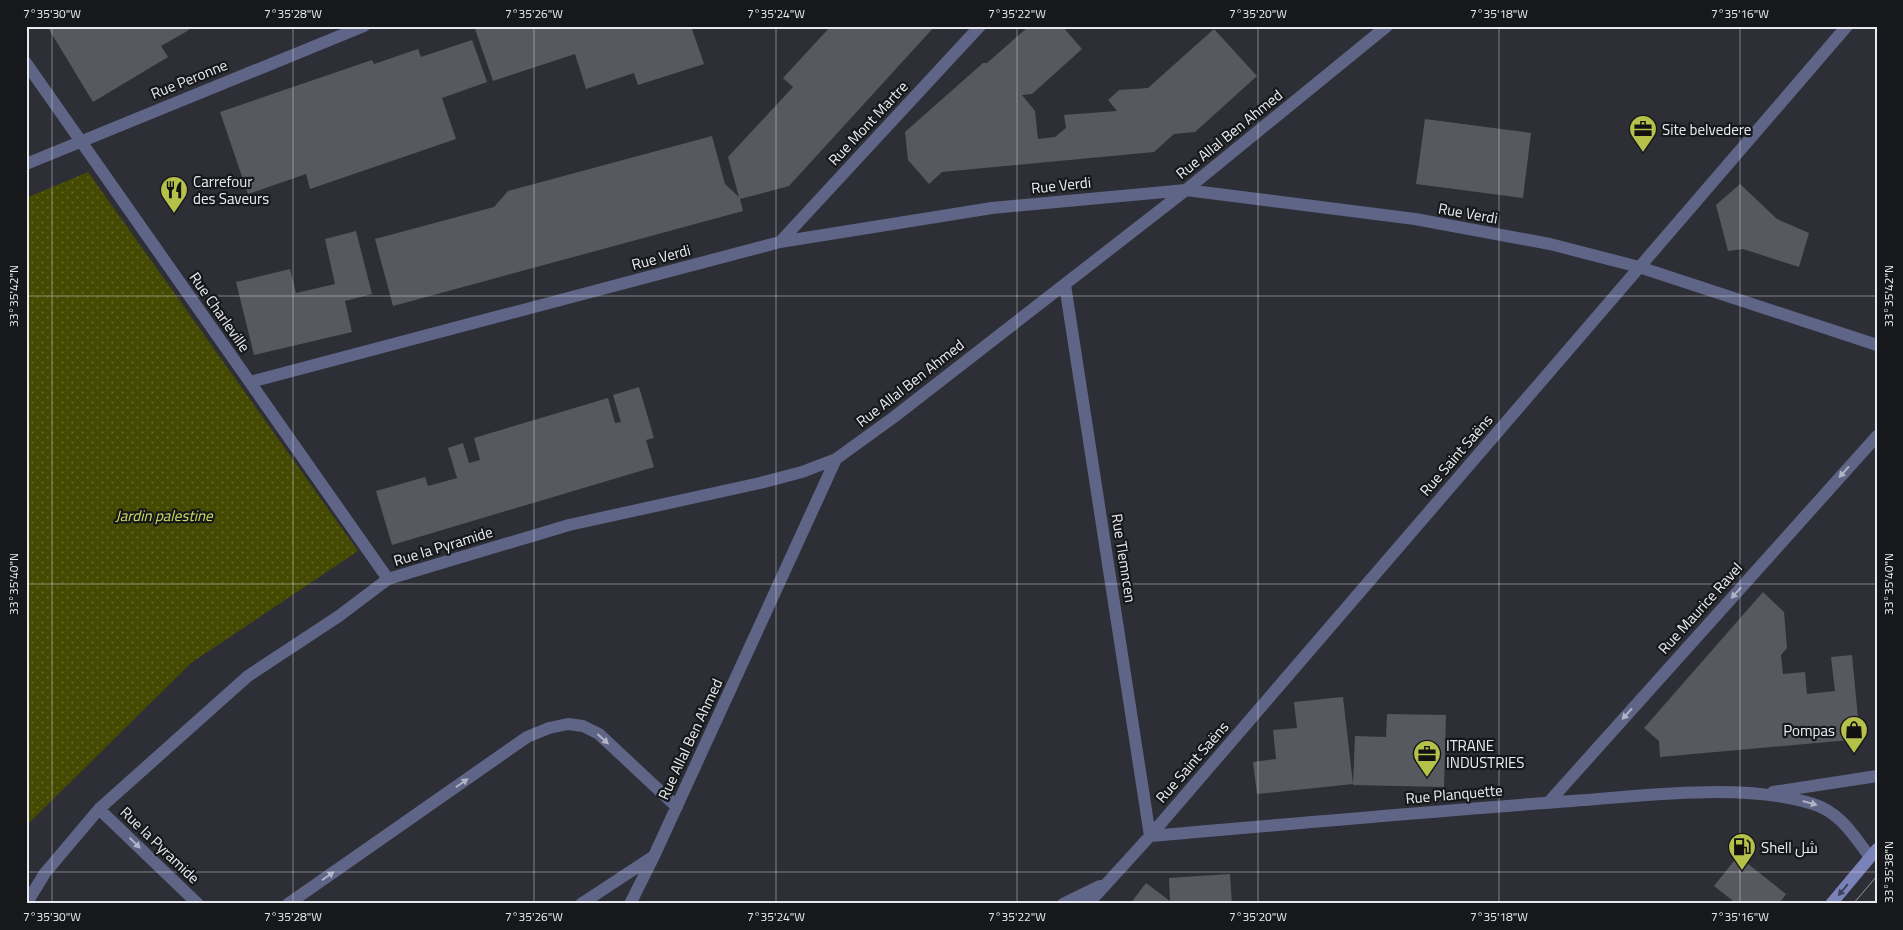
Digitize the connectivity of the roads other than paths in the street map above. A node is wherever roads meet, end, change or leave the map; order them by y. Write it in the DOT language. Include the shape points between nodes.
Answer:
graph roads {
  1 [pos="364,26"];
  2 [pos="980,26"];
  3 [pos="1387,26"];
  4 [pos="1847,26"];
  5 [pos="26,63"];
  6 [pos="79,141"];
  7 [pos="26,164"];
  8 [pos="1186,190"];
  9 [pos="780,242"];
  10 [pos="1639,267"];
  11 [pos="1065,285"];
  12 [pos="1877,345"];
  13 [pos="250,382"];
  14 [pos="1877,436"];
  15 [pos="836,458"];
  16 [pos="388,579"];
  17 [pos="1877,776"];
  18 [pos="1762,794"];
  19 [pos="1548,803"];
  20 [pos="677,807"];
  21 [pos="99,809"];
  22 [pos="1150,836"];
  23 [pos="1873,853"];
  24 [pos="654,856"];
  25 [pos="1107,883"];
  26 [pos="26,904"];
  27 [pos="198,904"];
  28 [pos="288,904"];
  29 [pos="581,904"];
  30 [pos="630,904"];
  31 [pos="1063,904"];
  32 [pos="1088,904"];
  33 [pos="1831,904"];
  1 -- 6 [label="street, Rue Peronne"];
  2 -- 9 [label="street, Rue Mont Martre"];
  3 -- 8 [label="street, Rue Allal Ben Ahmed"];
  4 -- 10 [label="street, Rue Saint Saëns"];
  5 -- 6 [label="street, Rue Charleville"];
  6 -- 7 [label="street, Rue Peronne"];
  6 -- 13 [label="street, Rue Charleville"];
  8 -- 9 [label="street, Rue Verdi" via="992,208"];
  8 -- 10 [label="street, Rue Verdi" via="1414,219 1550,244"];
  8 -- 11 [label="street, Rue Allal Ben Ahmed"];
  9 -- 13 [label="street, Rue Verdi"];
  10 -- 12 [label="street, Rue Verdi"];
  10 -- 22 [label="street, Rue Saint Saëns"];
  11 -- 15 [label="street, Rue Allal Ben Ahmed"];
  11 -- 22 [label="street, Rue Tlemncen"];
  13 -- 16 [label="street, Rue Charleville"];
  14 -- 19 [label="street, Rue Maurice Ravel, one-way"];
  15 -- 16 [label="street, Rue la Pyramide" via="767,482 570,525"];
  15 -- 20 [label="street, Rue Allal Ben Ahmed"];
  16 -- 21 [label="street, Rue la Pyramide" via="339,616 248,676"];
  17 -- 18 [label="street, Rue Planquette"];
  18 -- 19 [label="street, Rue Planquette" via="1672,794"];
  18 -- 23 [label="street, Rue Planquette, one-way" via="1825,808"];
  19 -- 22 [label="street, Rue Planquette"];
  20 -- 24 [label="street, Rue Allal Ben Ahmed"];
  28 -- 20 [label="street, one-way" via="527,737 549,728 568,724 583,726 599,734"];
  21 -- 26 [label="street, Rue la Pyramide" via="45,874"];
  21 -- 27 [label="street, Rue la Pyramide, one-way"];
  22 -- 25 [label="street, Rue Saint Saëns"];
  23 -- 33 [label="main road, one-way"];
  24 -- 29 [label="street"];
  24 -- 30 [label="street, Rue Allal Ben Ahmed"];
  25 -- 31 [label="street"];
  25 -- 32 [label="street, Rue Saint Saëns"];
}
